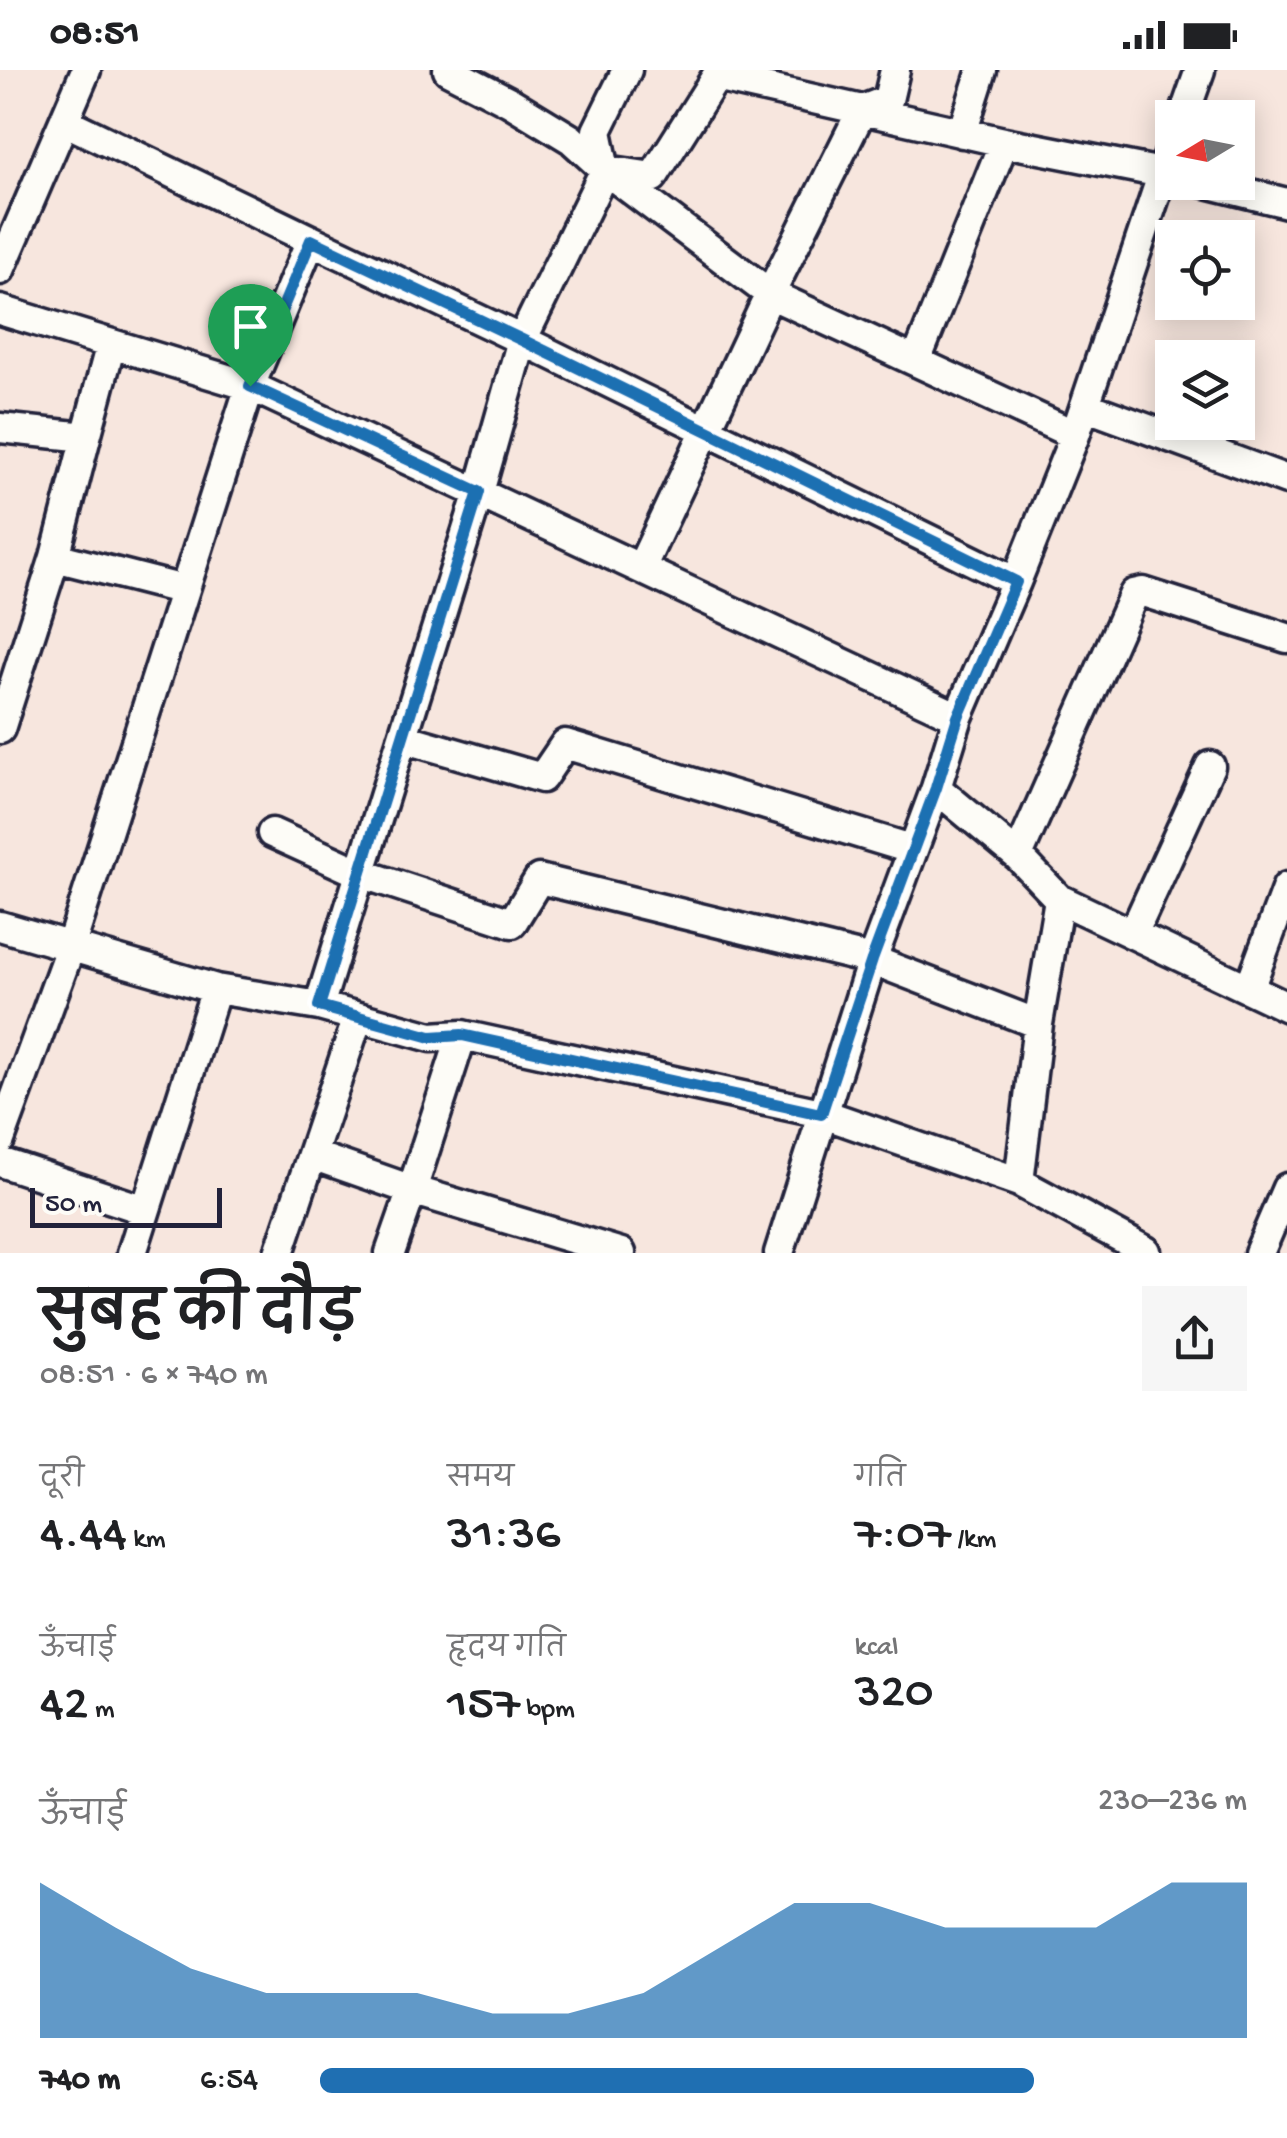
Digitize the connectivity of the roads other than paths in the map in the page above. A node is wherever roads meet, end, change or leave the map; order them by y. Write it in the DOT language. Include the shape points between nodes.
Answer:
graph roads {
  1 [pos="86,70"];
  2 [pos="448,70"];
  3 [pos="627,70"];
  4 [pos="895,70"];
  5 [pos="982,70"];
  6 [pos="1200,70"];
  7 [pos="1189,100"];
  8 [pos="862,110"];
  9 [pos="64,121"];
  10 [pos="962,133"];
  11 [pos="1004,142"];
  12 [pos="605,170"];
  13 [pos="1155,171"];
  14 [pos="1255,195"];
  15 [pos="1159,200"];
  16 [pos="1287,203"];
  17 [pos="311,240"];
  18 [pos="0,270"];
  19 [pos="770,294"];
  20 [pos="0,310"];
  21 [pos="522,340"];
  22 [pos="111,344"];
  23 [pos="916,361"];
  24 [pos="250,386"];
  25 [pos="1084,406"];
  26 [pos="0,428"];
  27 [pos="706,430"];
  28 [pos="1075,435"];
  29 [pos="86,438"];
  30 [pos="1287,480"];
  31 [pos="479,492"];
  32 [pos="55,557"];
  33 [pos="642,568"];
  34 [pos="1016,582"];
  35 [pos="184,590"];
  36 [pos="1287,638"];
  37 [pos="958,717"];
  38 [pos="0,729"];
  39 [pos="402,738"];
  40 [pos="1210,766"];
  41 [pos="936,788"];
  42 [pos="272,832"];
  43 [pos="911,849"];
  44 [pos="1018,856"];
  45 [pos="360,872"];
  46 [pos="1287,887"];
  47 [pos="1058,899"];
  48 [pos="0,926"];
  49 [pos="1133,934"];
  50 [pos="70,948"];
  51 [pos="872,960"];
  52 [pos="216,989"];
  53 [pos="1249,989"];
  54 [pos="319,1006"];
  55 [pos="1287,1007"];
  56 [pos="358,1016"];
  57 [pos="1038,1024"];
  58 [pos="462,1035"];
  59 [pos="821,1114"];
  60 [pos="0,1140"];
  61 [pos="312,1155"];
  62 [pos="0,1162"];
  63 [pos="1020,1182"];
  64 [pos="1287,1188"];
  65 [pos="412,1190"];
  66 [pos="146,1210"];
  67 [pos="532,1240"];
  68 [pos="1148,1252"];
  69 [pos="132,1253"];
  70 [pos="279,1253"];
  71 [pos="390,1253"];
  72 [pos="620,1253"];
  73 [pos="779,1253"];
  74 [pos="1259,1253"];
  1 -- 9 [label="street"];
  2 -- 12 [label="street" via="571,139"];
  3 -- 12 [label="street" via="597,130"];
  4 -- 8 [label="street" via="888,100"];
  5 -- 10 [label="street"];
  6 -- 7 [label="street"];
  8 -- 10 [label="street"];
  8 -- 12 [label="street" via="716,78 653,176"];
  8 -- 19 [label="street"];
  9 -- 17 [label="street"];
  9 -- 18 [label="street"];
  10 -- 11 [label="street"];
  11 -- 13 [label="street"];
  11 -- 23 [label="street"];
  12 -- 19 [label="street"];
  12 -- 21 [label="street"];
  14 -- 16 [label="street"];
  15 -- 25 [label="street"];
  17 -- 21 [label="street"];
  17 -- 24 [label="street"];
  19 -- 23 [label="street"];
  19 -- 27 [label="street"];
  20 -- 22 [label="street"];
  21 -- 27 [label="street"];
  21 -- 31 [label="street"];
  22 -- 24 [label="street"];
  22 -- 29 [label="street"];
  23 -- 28 [label="street"];
  24 -- 31 [label="street"];
  24 -- 35 [label="street"];
  25 -- 28 [label="street"];
  25 -- 30 [label="street"];
  26 -- 29 [label="street"];
  27 -- 33 [label="street"];
  27 -- 34 [label="street"];
  28 -- 34 [label="street"];
  29 -- 32 [label="street"];
  31 -- 33 [label="street"];
  31 -- 39 [label="street"];
  32 -- 35 [label="street"];
  32 -- 38 [label="street"];
  33 -- 37 [label="street"];
  34 -- 37 [label="street"];
  35 -- 50 [label="street"];
  36 -- 44 [label="street" via="1134,594"];
  37 -- 41 [label="street"];
  39 -- 43 [label="street" via="542,778 565,744"];
  39 -- 45 [label="street"];
  40 -- 49 [label="street"];
  41 -- 43 [label="street"];
  41 -- 44 [label="street"];
  42 -- 45 [label="street"];
  43 -- 51 [label="street"];
  44 -- 47 [label="street"];
  45 -- 51 [label="street" via="512,924 539,879"];
  45 -- 54 [label="street"];
  46 -- 53 [label="street"];
  47 -- 49 [label="street"];
  47 -- 57 [label="street"];
  48 -- 50 [label="street"];
  49 -- 53 [label="street"];
  50 -- 52 [label="street"];
  50 -- 60 [label="street"];
  51 -- 57 [label="street"];
  51 -- 59 [label="street"];
  52 -- 54 [label="street"];
  52 -- 66 [label="street"];
  53 -- 55 [label="street"];
  54 -- 56 [label="street"];
  56 -- 58 [label="street" via="431,1037"];
  56 -- 61 [label="street"];
  57 -- 63 [label="street"];
  58 -- 59 [label="street"];
  58 -- 65 [label="street"];
  59 -- 63 [label="street"];
  59 -- 73 [label="street"];
  61 -- 65 [label="street"];
  61 -- 70 [label="street"];
  62 -- 66 [label="street"];
  63 -- 68 [label="street"];
  64 -- 74 [label="street"];
  65 -- 67 [label="street"];
  65 -- 71 [label="street"];
  66 -- 69 [label="street"];
  67 -- 72 [label="street"];
}
